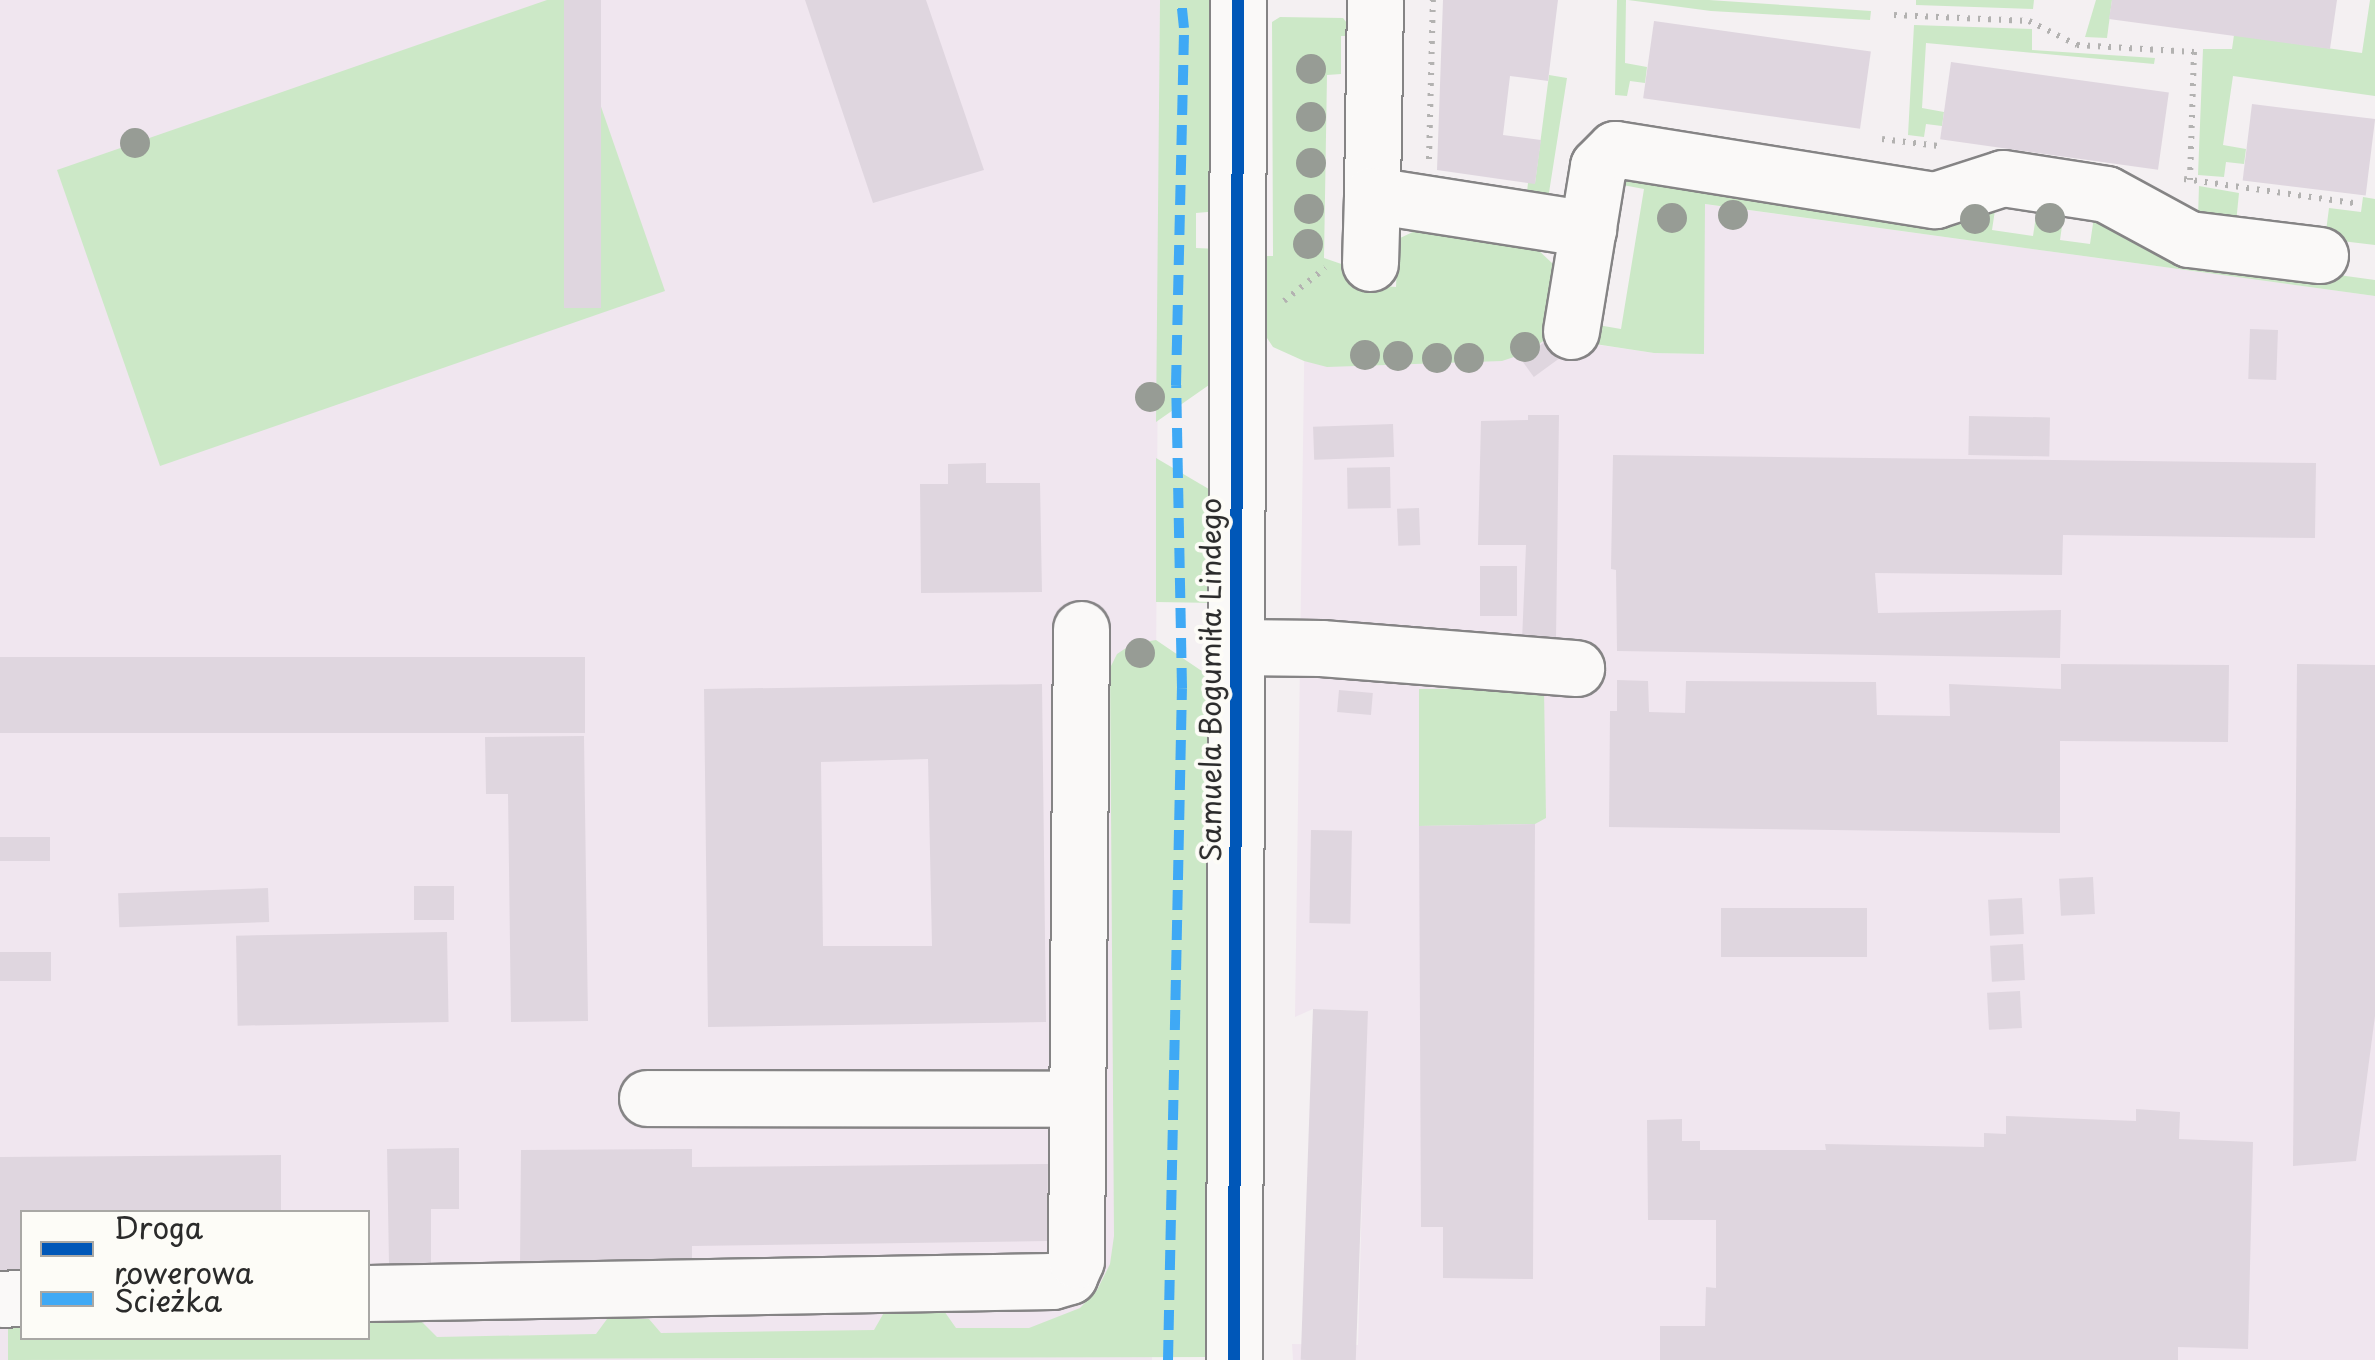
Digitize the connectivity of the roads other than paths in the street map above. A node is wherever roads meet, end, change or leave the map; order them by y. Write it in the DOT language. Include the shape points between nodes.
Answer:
graph roads {
  1 [pos="1238,0"];
  2 [pos="1375,0"];
  3 [pos="1372,195"];
  4 [pos="1588,229"];
  5 [pos="2320,255"];
  6 [pos="1370,263"];
  7 [pos="1572,331"];
  8 [pos="1081,629"];
  9 [pos="1236,647"];
  10 [pos="1576,668"];
  11 [pos="647,1098"];
  12 [pos="1075,1099"];
  13 [pos="370,1293"];
  14 [pos="1234,1360"];
  1 -- 9 [label="street, Samuela Bogumiła Lindego"];
  2 -- 3 [label="street"];
  3 -- 4 [label="street"];
  3 -- 6 [label="street"];
  4 -- 5 [label="street" via="1598,166 1615,149 1633,149 1934,200 2003,178 2106,194 2189,239"];
  4 -- 7 [label="street"];
  8 -- 12 [label="street"];
  9 -- 10 [label="street"];
  9 -- 14 [label="street, Samuela Bogumiła Lindego"];
  11 -- 12 [label="street"];
  12 -- 13 [label="street" via="1076,1260 1068,1276"];
}
